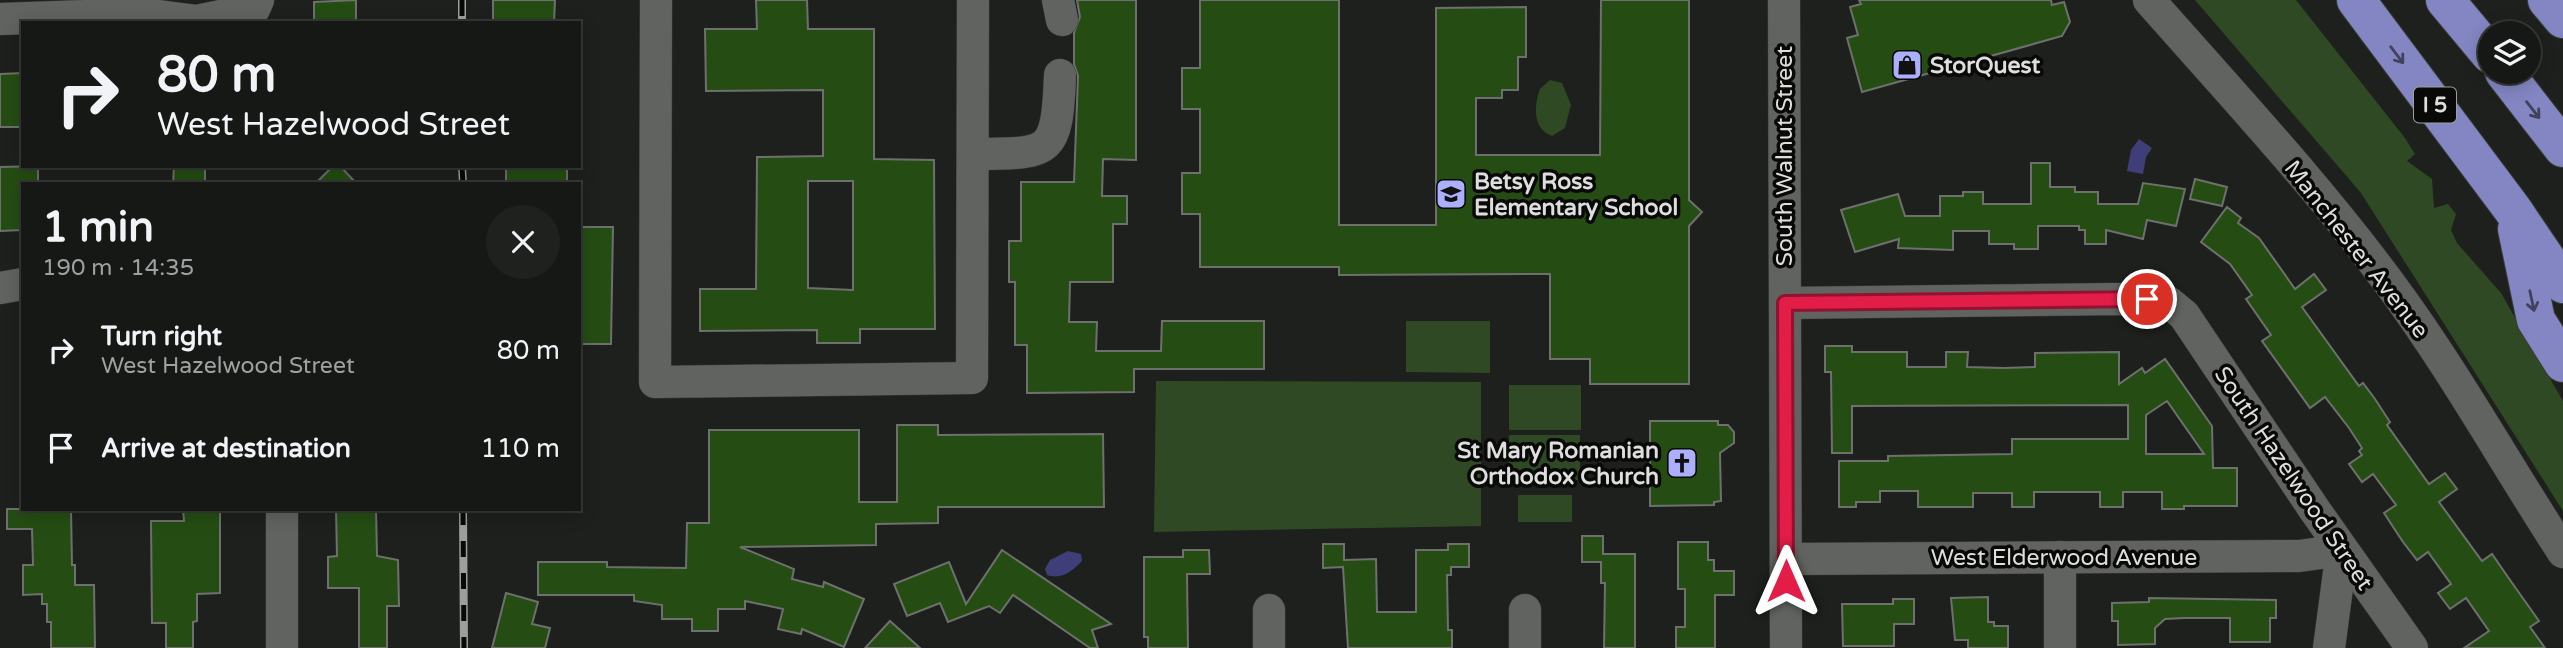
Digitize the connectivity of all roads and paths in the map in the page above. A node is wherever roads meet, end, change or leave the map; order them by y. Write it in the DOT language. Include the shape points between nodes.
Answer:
graph roads {
  1 [pos="656,0"];
  2 [pos="973,0"];
  3 [pos="987,0"];
  4 [pos="1784,0"];
  5 [pos="2149,0"];
  6 [pos="2356,0"];
  7 [pos="2445,0"];
  8 [pos="2547,0"];
  9 [pos="256,4"];
  10 [pos="0,19"];
  11 [pos="2563,19"];
  12 [pos="2478,40"];
  13 [pos="1059,75"];
  14 [pos="2513,84"];
  15 [pos="2563,148"];
  16 [pos="973,154"];
  17 [pos="2513,210"];
  18 [pos="21,284"];
  19 [pos="2563,284"];
  20 [pos="0,288"];
  21 [pos="1785,303"];
  22 [pos="2563,363"];
  23 [pos="282,511"];
  24 [pos="2342,550"];
  25 [pos="2563,552"];
  26 [pos="2060,557"];
  27 [pos="1786,559"];
  28 [pos="1269,610"];
  29 [pos="1525,610"];
  30 [pos="282,648"];
  31 [pos="1269,648"];
  32 [pos="1525,648"];
  33 [pos="1786,648"];
  34 [pos="2060,648"];
  35 [pos="2329,648"];
  36 [pos="2412,648"];
  1 -- 16 [label="street" via="655,382 972,378"];
  2 -- 3 [label="street"];
  2 -- 16 [label="street"];
  4 -- 21 [label="street, South Walnut Street"];
  5 -- 25 [label="street, Manchester Avenue" via="2390,284"];
  6 -- 17 [label="highway, I 5, one-way"];
  7 -- 12 [label="highway"];
  8 -- 11 [label="highway"];
  9 -- 10 [label="street" via="197,21 142,14"];
  13 -- 16 [label="street" via="1055,131 1047,145 1036,153"];
  14 -- 15 [label="highway, one-way"];
  17 -- 19 [label="highway, I 5"];
  17 -- 22 [label="highway, one-way" via="2536,320"];
  18 -- 20 [label="street"];
  21 -- 24 [label="street, South Hazelwood Street" via="2168,302 2177,308"];
  21 -- 27 [label="street, South Walnut Street"];
  23 -- 30 [label="street"];
  24 -- 26 [label="street, West Elderwood Avenue" via="2300,556"];
  24 -- 35 [label="street"];
  24 -- 36 [label="street, South Hazelwood Street"];
  26 -- 27 [label="street, West Elderwood Avenue"];
  26 -- 34 [label="street"];
  27 -- 33 [label="street, South Walnut Street"];
  28 -- 31 [label="street"];
  29 -- 32 [label="street"];
}
